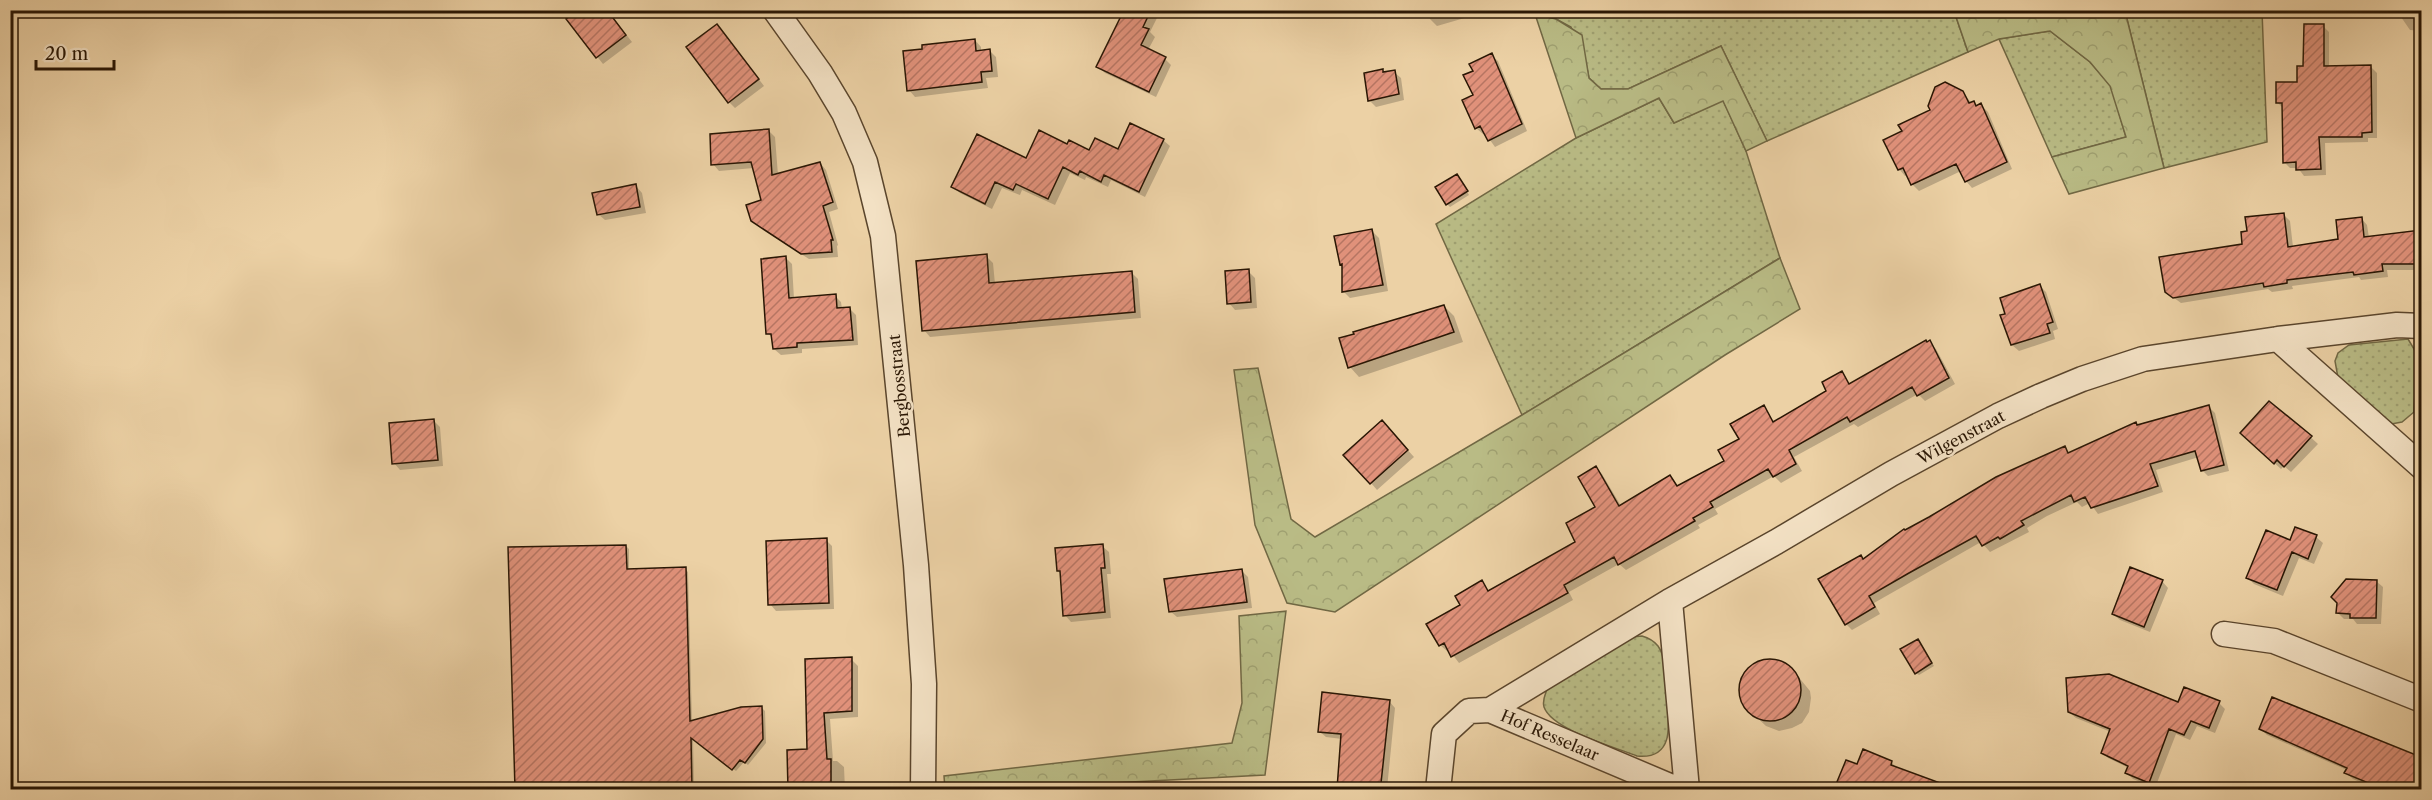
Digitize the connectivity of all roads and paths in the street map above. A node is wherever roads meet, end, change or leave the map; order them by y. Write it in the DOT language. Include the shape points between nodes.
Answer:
graph roads {
  1 [pos="775,10"];
  2 [pos="2421,326"];
  3 [pos="2278,339"];
  4 [pos="2421,467"];
  5 [pos="1670,601"];
  6 [pos="2224,634"];
  7 [pos="2421,700"];
  8 [pos="1490,710"];
  9 [pos="923,789"];
  10 [pos="1438,789"];
  11 [pos="1678,789"];
  12 [pos="1687,789"];
  1 -- 9 [label="street, Bergbosstraat" via="844,113 865,162 883,236 916,558 924,684"];
  2 -- 3 [label="street, Wilgenstraat"];
  3 -- 4 [label="street"];
  3 -- 5 [label="street, Wilgenstraat" via="2143,359 2042,396 1891,474"];
  5 -- 8 [label="street, Wilgenstraat"];
  5 -- 12 [label="street"];
  6 -- 7 [label="street" via="2274,640"];
  8 -- 10 [label="street, Hof Resselaar" via="1469,711 1444,734"];
  8 -- 11 [label="street, Hof Resselaar"];
}
